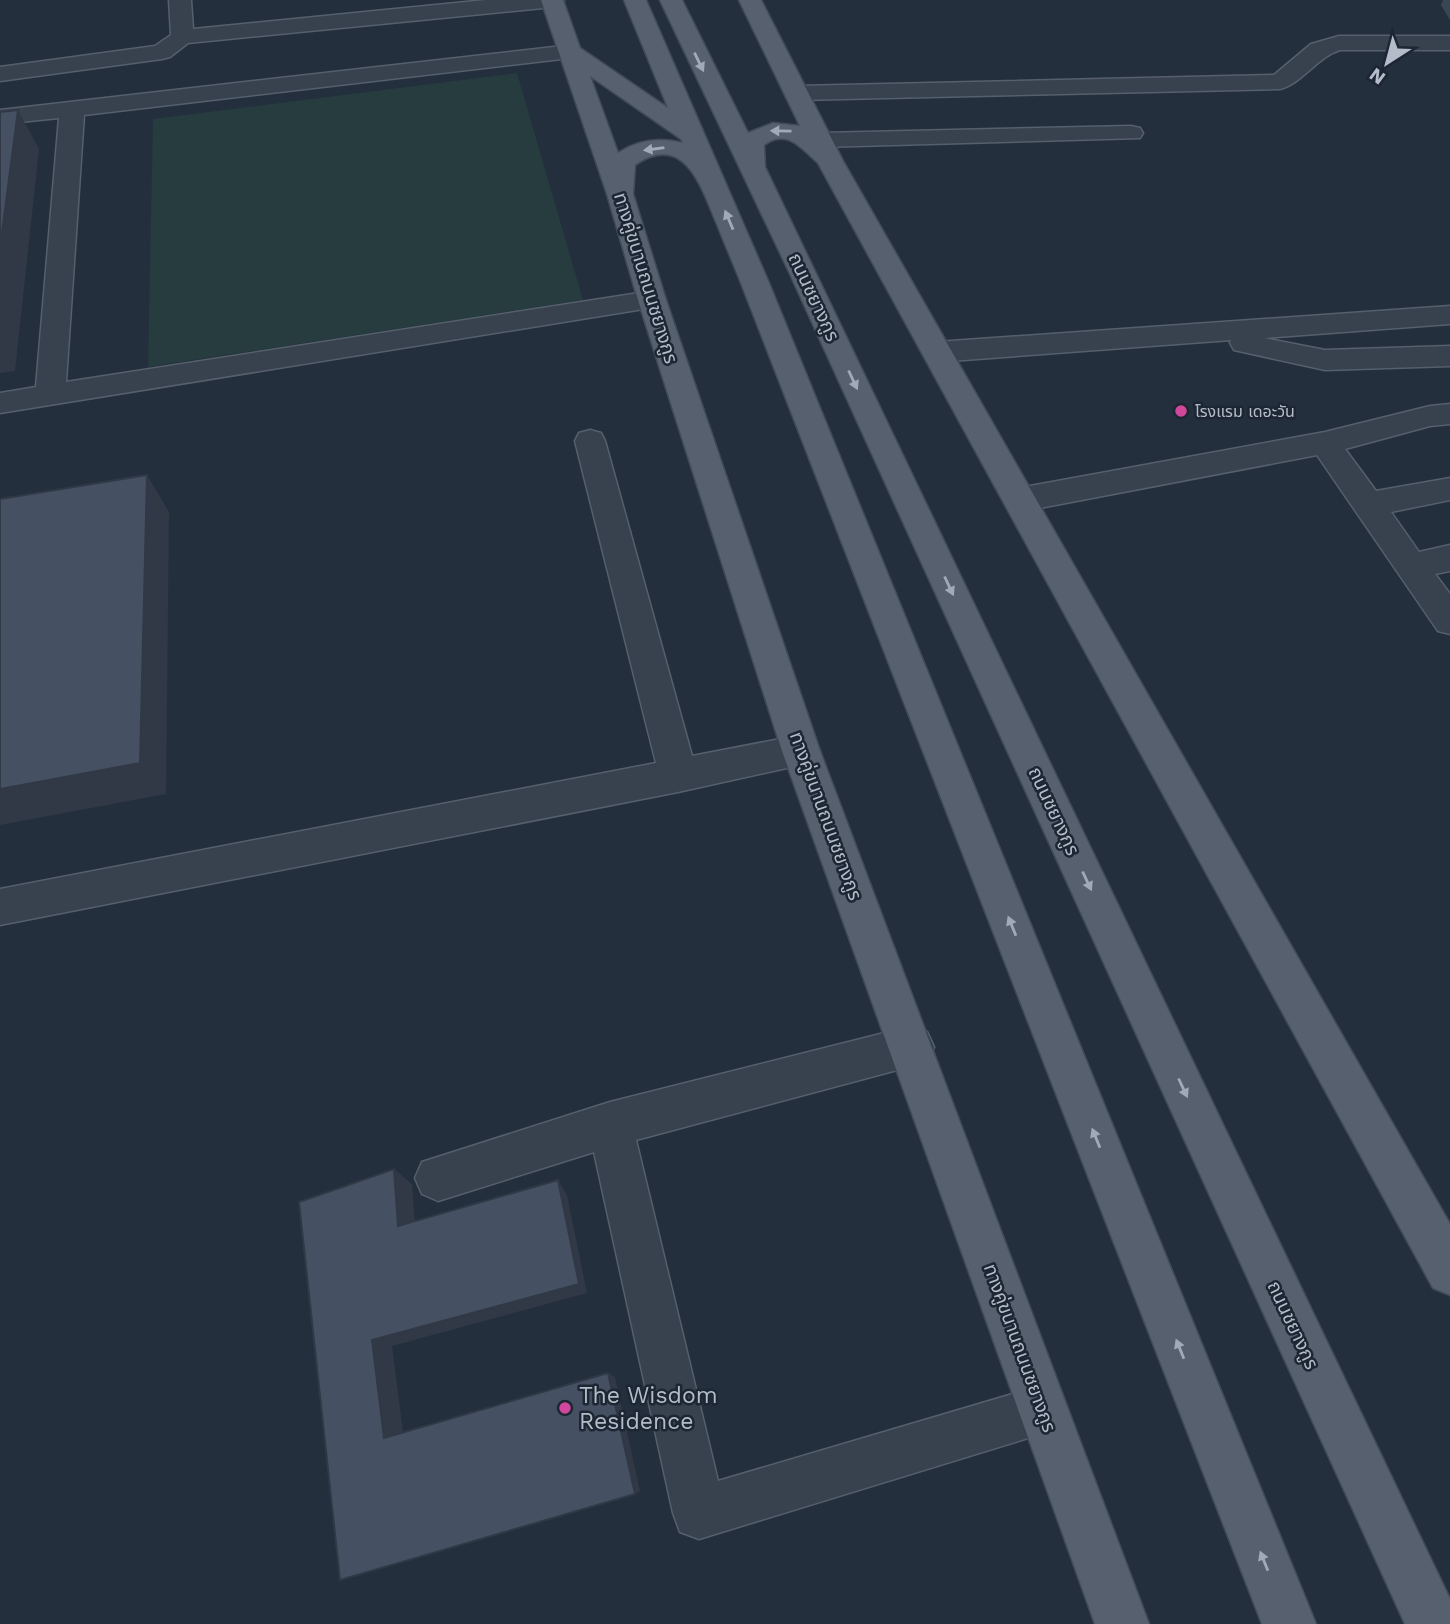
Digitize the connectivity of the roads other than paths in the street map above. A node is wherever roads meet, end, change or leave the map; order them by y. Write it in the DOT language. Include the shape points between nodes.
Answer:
graph roads {
  1 [pos="180,0"];
  2 [pos="553,0"];
  3 [pos="635,0"];
  4 [pos="671,0"];
  5 [pos="750,0"];
  6 [pos="182,37"];
  7 [pos="1450,43"];
  8 [pos="571,52"];
  9 [pos="0,74"];
  10 [pos="798,93"];
  11 [pos="72,109"];
  12 [pos="0,117"];
  13 [pos="1131,133"];
  14 [pos="694,136"];
  15 [pos="825,150"];
  16 [pos="751,170"];
  17 [pos="710,176"];
  18 [pos="620,194"];
  19 [pos="652,300"];
  20 [pos="1450,316"];
  21 [pos="1199,334"];
  22 [pos="937,352"];
  23 [pos="1450,356"];
  24 [pos="50,396"];
  25 [pos="0,403"];
  26 [pos="1450,414"];
  27 [pos="590,441"];
  28 [pos="1325,443"];
  29 [pos="1450,489"];
  30 [pos="1019,500"];
  31 [pos="1368,504"];
  32 [pos="1450,558"];
  33 [pos="1412,566"];
  34 [pos="1450,621"];
  35 [pos="801,751"];
  36 [pos="678,776"];
  37 [pos="0,907"];
  38 [pos="912,1047"];
  39 [pos="610,1124"];
  40 [pos="438,1178"];
  41 [pos="1450,1272"];
  42 [pos="1042,1410"];
  43 [pos="1122,1624"];
  44 [pos="1289,1624"];
  45 [pos="1433,1624"];
  1 -- 6 [label="street"];
  2 -- 6 [label="street"];
  2 -- 8 [label="main road, ทางคู่ขนานถนนชยางกูร"];
  3 -- 14 [label="main road"];
  4 -- 16 [label="main road, ถนนชยางกูร, one-way"];
  5 -- 10 [label="main road"];
  6 -- 9 [label="street" via="162,52"];
  7 -- 10 [label="street" via="1339,43 1319,49 1280,82"];
  8 -- 11 [label="street"];
  8 -- 14 [label="main road"];
  8 -- 18 [label="main road, ทางคู่ขนานถนนชยางกูร"];
  10 -- 15 [label="main road"];
  11 -- 12 [label="street"];
  11 -- 24 [label="street"];
  13 -- 15 [label="street"];
  14 -- 17 [label="main road"];
  15 -- 16 [label="main road, one-way" via="786,129 771,130 752,142"];
  15 -- 22 [label="main road"];
  16 -- 45 [label="main road, ถนนชยางกูร, one-way" via="810,286"];
  17 -- 18 [label="main road, one-way" via="685,152 654,145 622,162"];
  44 -- 17 [label="main road, one-way"];
  18 -- 19 [label="main road, ทางคู่ขนานถนนชยางกูร"];
  19 -- 24 [label="street"];
  19 -- 35 [label="main road, ทางคู่ขนานถนนชยางกูร"];
  20 -- 21 [label="street"];
  21 -- 22 [label="street"];
  21 -- 23 [label="street" via="1325,360"];
  22 -- 30 [label="main road"];
  24 -- 25 [label="street"];
  26 -- 28 [label="street"];
  27 -- 36 [label="street"];
  28 -- 30 [label="street"];
  28 -- 31 [label="street"];
  29 -- 31 [label="street"];
  30 -- 41 [label="main road"];
  31 -- 33 [label="street"];
  32 -- 33 [label="street"];
  33 -- 34 [label="street"];
  35 -- 36 [label="street"];
  35 -- 38 [label="main road, ทางคู่ขนานถนนชยางกูร"];
  36 -- 37 [label="street"];
  38 -- 39 [label="street"];
  38 -- 42 [label="main road, ทางคู่ขนานถนนชยางกูร"];
  39 -- 40 [label="street"];
  39 -- 42 [label="street" via="699,1513"];
  42 -- 43 [label="main road, ทางคู่ขนานถนนชยางกูร"];
}
